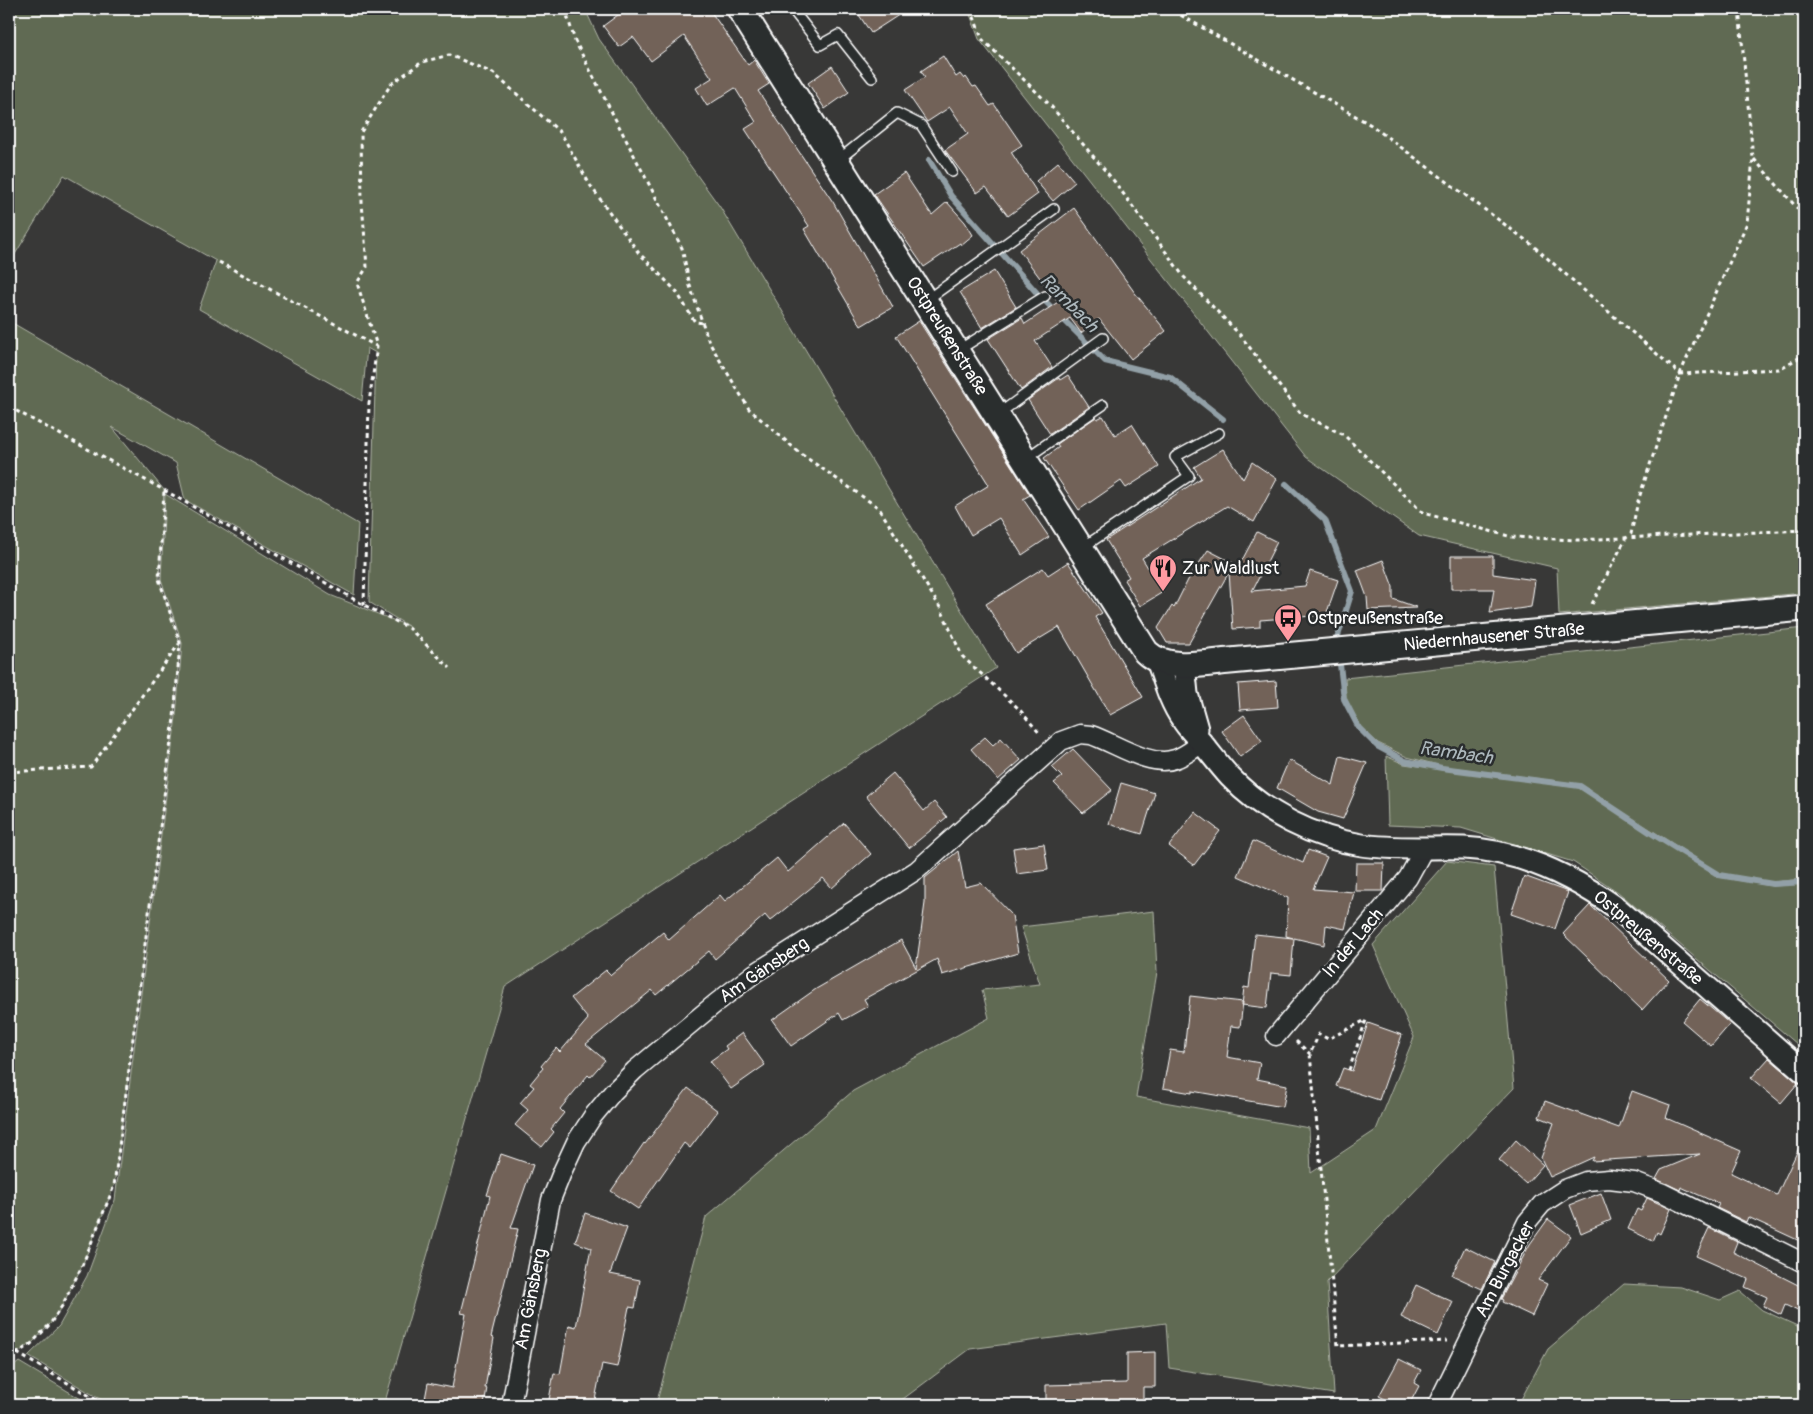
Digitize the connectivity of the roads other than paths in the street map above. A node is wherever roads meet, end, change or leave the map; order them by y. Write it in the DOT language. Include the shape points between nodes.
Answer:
graph roads {
  1 [pos="740,9"];
  2 [pos="792,9"];
  3 [pos="872,78"];
  4 [pos="836,161"];
  5 [pos="952,172"];
  6 [pos="1054,209"];
  7 [pos="1042,298"];
  8 [pos="925,301"];
  9 [pos="1103,338"];
  10 [pos="956,351"];
  11 [pos="1103,405"];
  12 [pos="997,415"];
  13 [pos="1219,432"];
  14 [pos="1025,459"];
  15 [pos="1081,548"];
  16 [pos="1804,608"];
  17 [pos="1157,660"];
  18 [pos="1184,664"];
  19 [pos="1202,743"];
  20 [pos="1425,847"];
  21 [pos="1276,1036"];
  22 [pos="1804,1072"];
  23 [pos="1804,1263"];
  24 [pos="511,1405"];
  25 [pos="1436,1405"];
  1 -- 4 [label="main road, Ostpreußenstraße"];
  2 -- 3 [label="lane" via="820,45 838,34"];
  4 -- 5 [label="lane" via="896,113 921,124"];
  4 -- 8 [label="main road, Ostpreußenstraße"];
  6 -- 8 [label="lane"];
  7 -- 10 [label="lane"];
  8 -- 10 [label="main road, Ostpreußenstraße"];
  9 -- 12 [label="lane"];
  10 -- 12 [label="main road, Ostpreußenstraße"];
  11 -- 14 [label="lane"];
  12 -- 14 [label="main road, Ostpreußenstraße"];
  13 -- 15 [label="lane" via="1175,456 1189,476"];
  14 -- 15 [label="main road, Ostpreußenstraße"];
  15 -- 17 [label="main road, Ostpreußenstraße" via="1146,652"];
  16 -- 18 [label="main road, Niedernhausener Straße"];
  17 -- 18 [label="main road"];
  17 -- 19 [label="street, Ostpreußenstraße" via="1182,720"];
  18 -- 19 [label="street, Ostpreußenstraße" via="1192,716"];
  19 -- 20 [label="street, Ostpreußenstraße" via="1247,793 1303,828 1364,846"];
  19 -- 24 [label="street, Am Gänsberg" via="1174,760 1160,762 1091,735 1070,737 1053,748 917,870 756,973 635,1070 593,1116 562,1170 544,1230"];
  20 -- 21 [label="street, In der Lach" via="1408,878"];
  20 -- 22 [label="street, Ostpreußenstraße" via="1466,848 1520,858 1548,868 1596,893"];
  23 -- 25 [label="street, Am Burgacker" via="1663,1193 1634,1182 1586,1181 1565,1189 1542,1204 1527,1222"];
}
